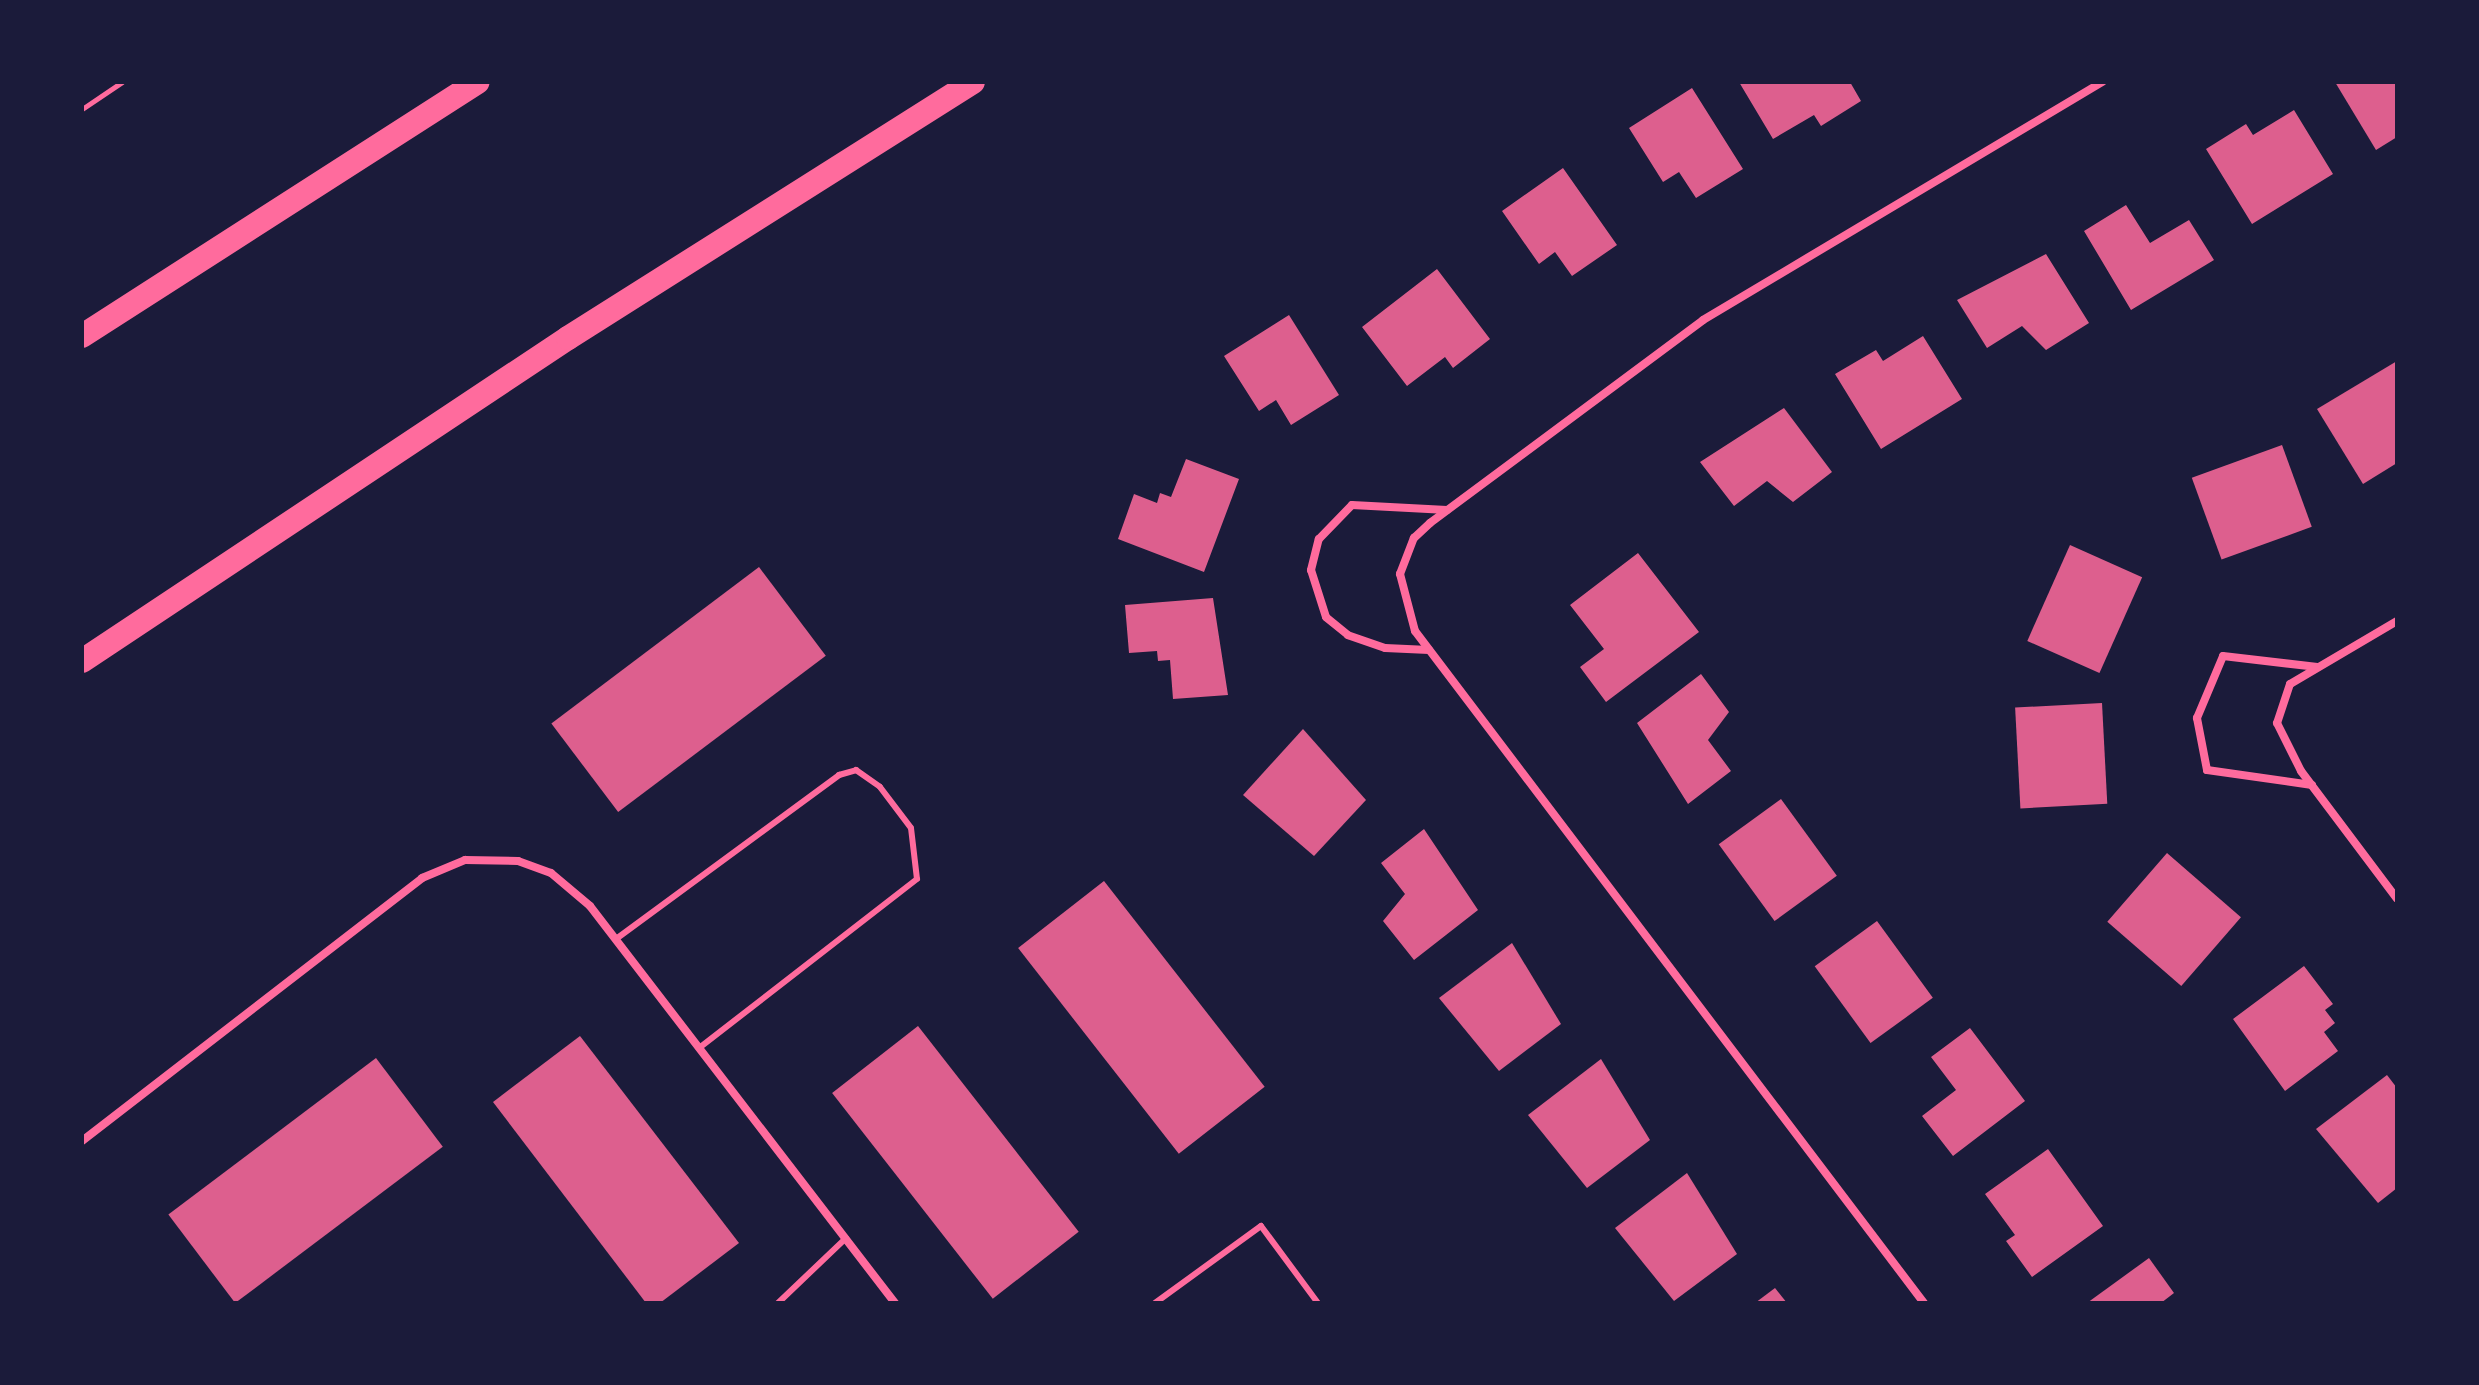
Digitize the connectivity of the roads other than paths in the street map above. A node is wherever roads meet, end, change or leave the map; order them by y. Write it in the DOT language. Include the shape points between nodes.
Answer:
graph roads {
  1 [pos="478,82"];
  2 [pos="973,82"];
  3 [pos="2103,82"];
  4 [pos="82,336"];
  5 [pos="1447,510"];
  6 [pos="2397,621"];
  7 [pos="1429,650"];
  8 [pos="82,661"];
  9 [pos="2318,667"];
  10 [pos="2312,785"];
  11 [pos="2397,899"];
  12 [pos="616,939"];
  13 [pos="699,1048"];
  14 [pos="82,1141"];
  15 [pos="846,1238"];
  16 [pos="778,1303"];
  17 [pos="895,1303"];
  18 [pos="1155,1303"];
  19 [pos="1318,1303"];
  20 [pos="1924,1303"];
  1 -- 4 [label="highway"];
  2 -- 8 [label="highway" via="568,338"];
  3 -- 5 [label="street" via="1703,320"];
  5 -- 7 [label="street" via="1414,538 1400,574 1406,614"];
  5 -- 7 [label="street" via="1352,505 1319,539 1311,570 1326,617 1348,635 1385,648"];
  6 -- 9 [label="street"];
  7 -- 20 [label="street"];
  9 -- 10 [label="street" via="2290,684 2277,723"];
  9 -- 10 [label="street" via="2223,656 2197,718 2207,770"];
  10 -- 11 [label="street"];
  12 -- 13 [label="street"];
  12 -- 13 [label="lane" via="839,775 856,770 880,787 911,828 917,879"];
  12 -- 14 [label="street" via="551,873 504,858 465,860 422,878"];
  13 -- 15 [label="street"];
  15 -- 16 [label="lane"];
  15 -- 17 [label="street"];
  18 -- 19 [label="lane" via="1261,1226"];
}
